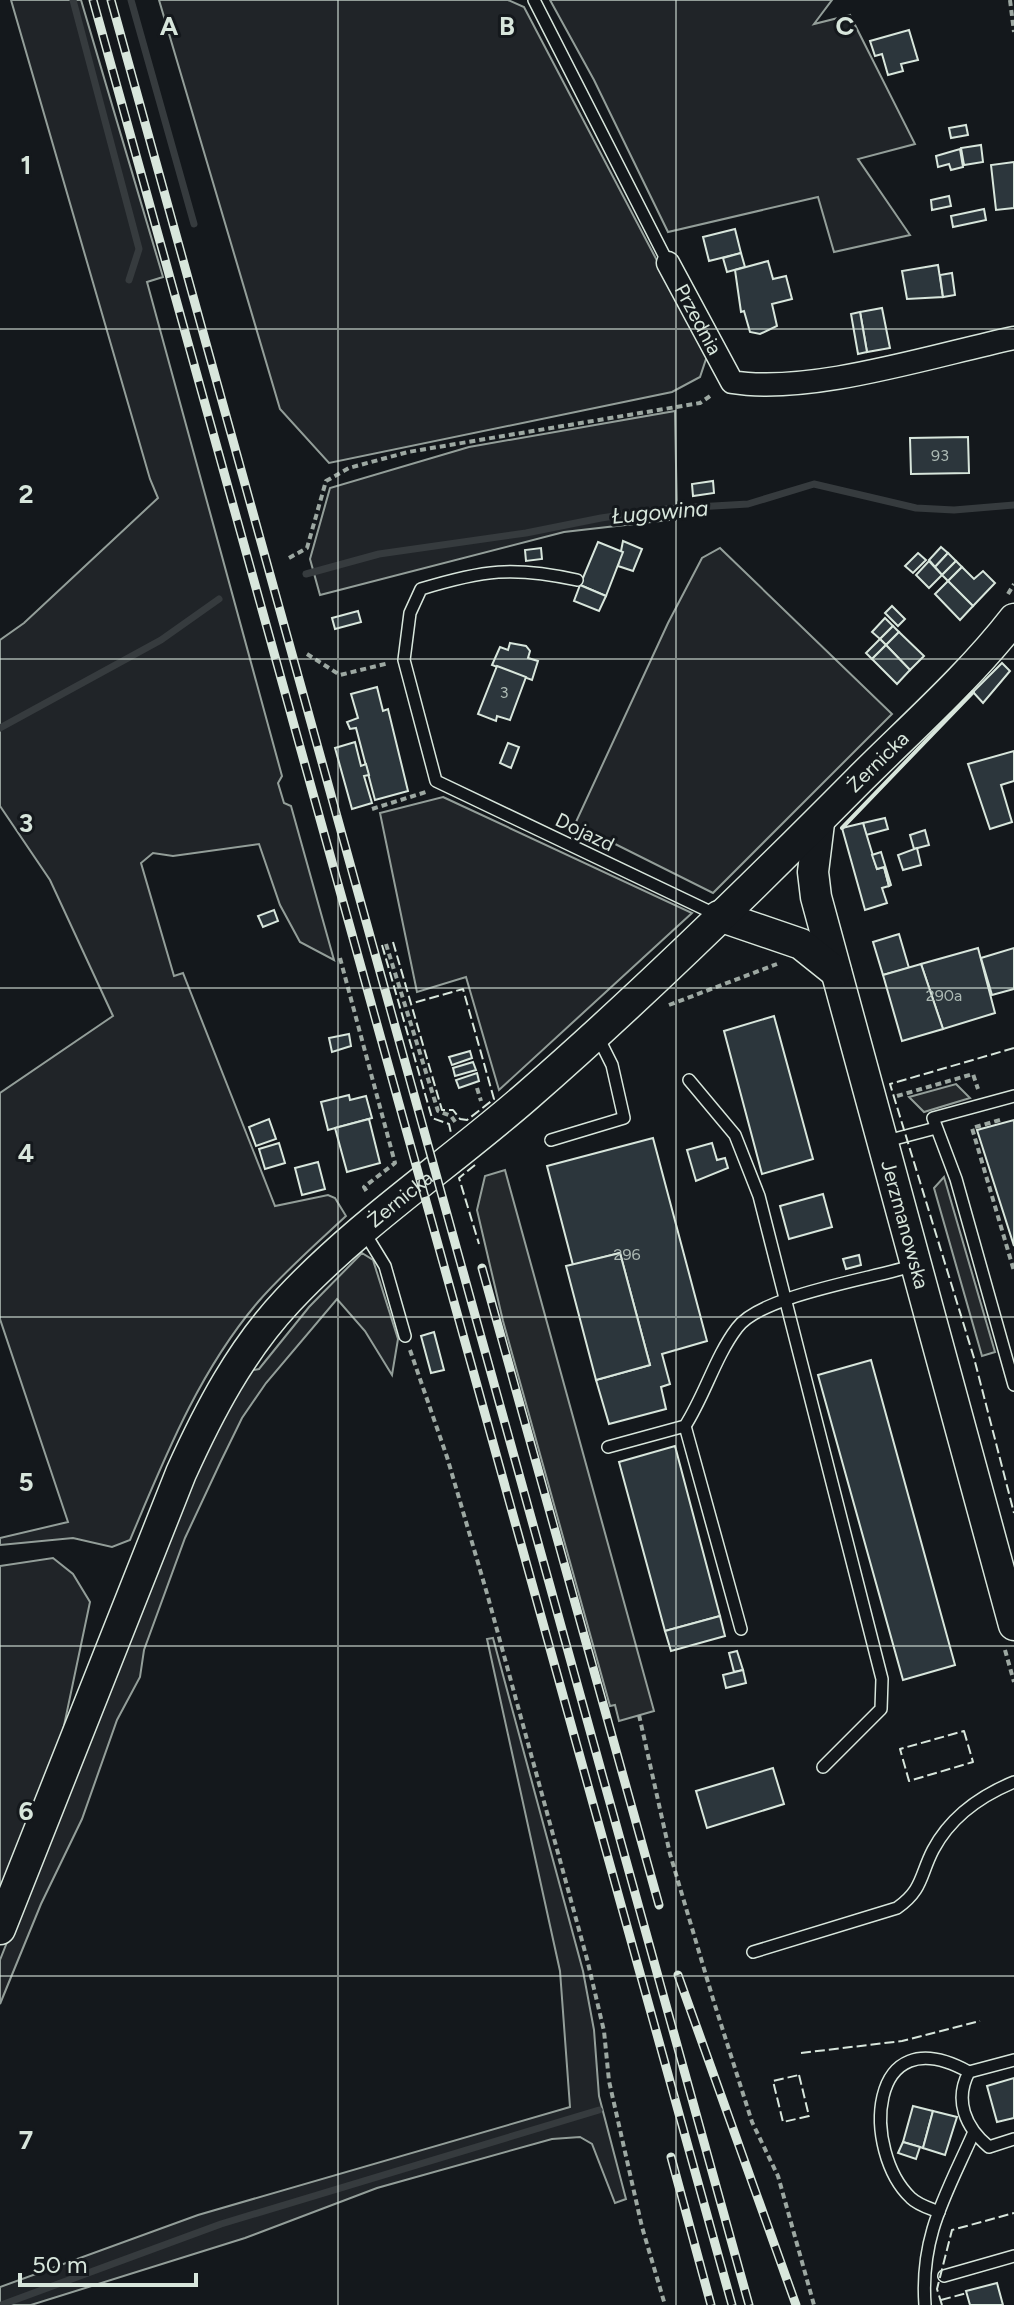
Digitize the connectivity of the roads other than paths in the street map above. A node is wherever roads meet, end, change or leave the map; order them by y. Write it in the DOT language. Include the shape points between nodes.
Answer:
graph roads {
  1 [pos="534,0"];
  2 [pos="668,263"];
  3 [pos="1014,338"];
  4 [pos="577,580"];
  5 [pos="1014,619"];
  6 [pos="819,823"];
  7 [pos="719,916"];
  8 [pos="836,972"];
  9 [pos="597,1034"];
  10 [pos="689,1080"];
  11 [pos="1014,1096"];
  12 [pos="936,1128"];
  13 [pos="551,1140"];
  14 [pos="882,1142"];
  15 [pos="362,1229"];
  16 [pos="915,1265"];
  17 [pos="786,1299"];
  18 [pos="405,1336"];
  19 [pos="1014,1385"];
  20 [pos="685,1426"];
  21 [pos="608,1447"];
  22 [pos="1008,1576"];
  23 [pos="1014,1625"];
  24 [pos="741,1629"];
  25 [pos="823,1767"];
  26 [pos="1014,1782"];
  27 [pos="0,1929"];
  28 [pos="753,1952"];
  29 [pos="1014,2060"];
  30 [pos="969,2072"];
  31 [pos="973,2134"];
  32 [pos="1014,2139"];
  33 [pos="939,2212"];
  34 [pos="1014,2256"];
  35 [pos="944,2276"];
  36 [pos="925,2305"];
  1 -- 2 [label="lane, Przednia"];
  2 -- 3 [label="street, Przednia" via="732,382 762,387 808,383"];
  4 -- 7 [label="lane, Dojazd" via="530,570 496,570 421,589 410,613 404,660 436,781"];
  5 -- 6 [label="street, Żernicka"];
  6 -- 7 [label="street, Żernicka"];
  6 -- 8 [label="street, Jerzmanowska" via="813,872"];
  7 -- 8 [label="street" via="801,944"];
  7 -- 9 [label="street, Żernicka"];
  8 -- 14 [label="street, Jerzmanowska"];
  9 -- 13 [label="lane" via="612,1065 624,1118"];
  9 -- 15 [label="street, Żernicka"];
  10 -- 17 [label="lane" via="735,1135 759,1196"];
  11 -- 12 [label="lane" via="933,1118"];
  12 -- 14 [label="lane"];
  12 -- 19 [label="lane" via="956,1179"];
  14 -- 16 [label="street, Jerzmanowska"];
  15 -- 18 [label="lane" via="385,1266"];
  15 -- 27 [label="street, Żernicka" via="287,1301 258,1337 201,1429 148,1550"];
  16 -- 17 [label="lane"];
  16 -- 22 [label="street, Jerzmanowska"];
  17 -- 20 [label="lane" via="760,1307 737,1326"];
  17 -- 25 [label="lane" via="882,1679 881,1709"];
  20 -- 21 [label="lane"];
  20 -- 24 [label="lane"];
  22 -- 23 [label="street, Jerzmanowska"];
  26 -- 28 [label="lane" via="988,1793 942,1833 913,1897 897,1908"];
  29 -- 30 [label="lane"];
  30 -- 31 [label="lane" via="961,2086 963,2111"];
  30 -- 33 [label="lane" via="945,2058 925,2055 896,2070 882,2095 884,2139 900,2186 912,2199"];
  31 -- 32 [label="lane" via="989,2147"];
  31 -- 33 [label="lane"];
  33 -- 36 [label="lane" via="923,2273"];
  34 -- 35 [label="lane"];
}
